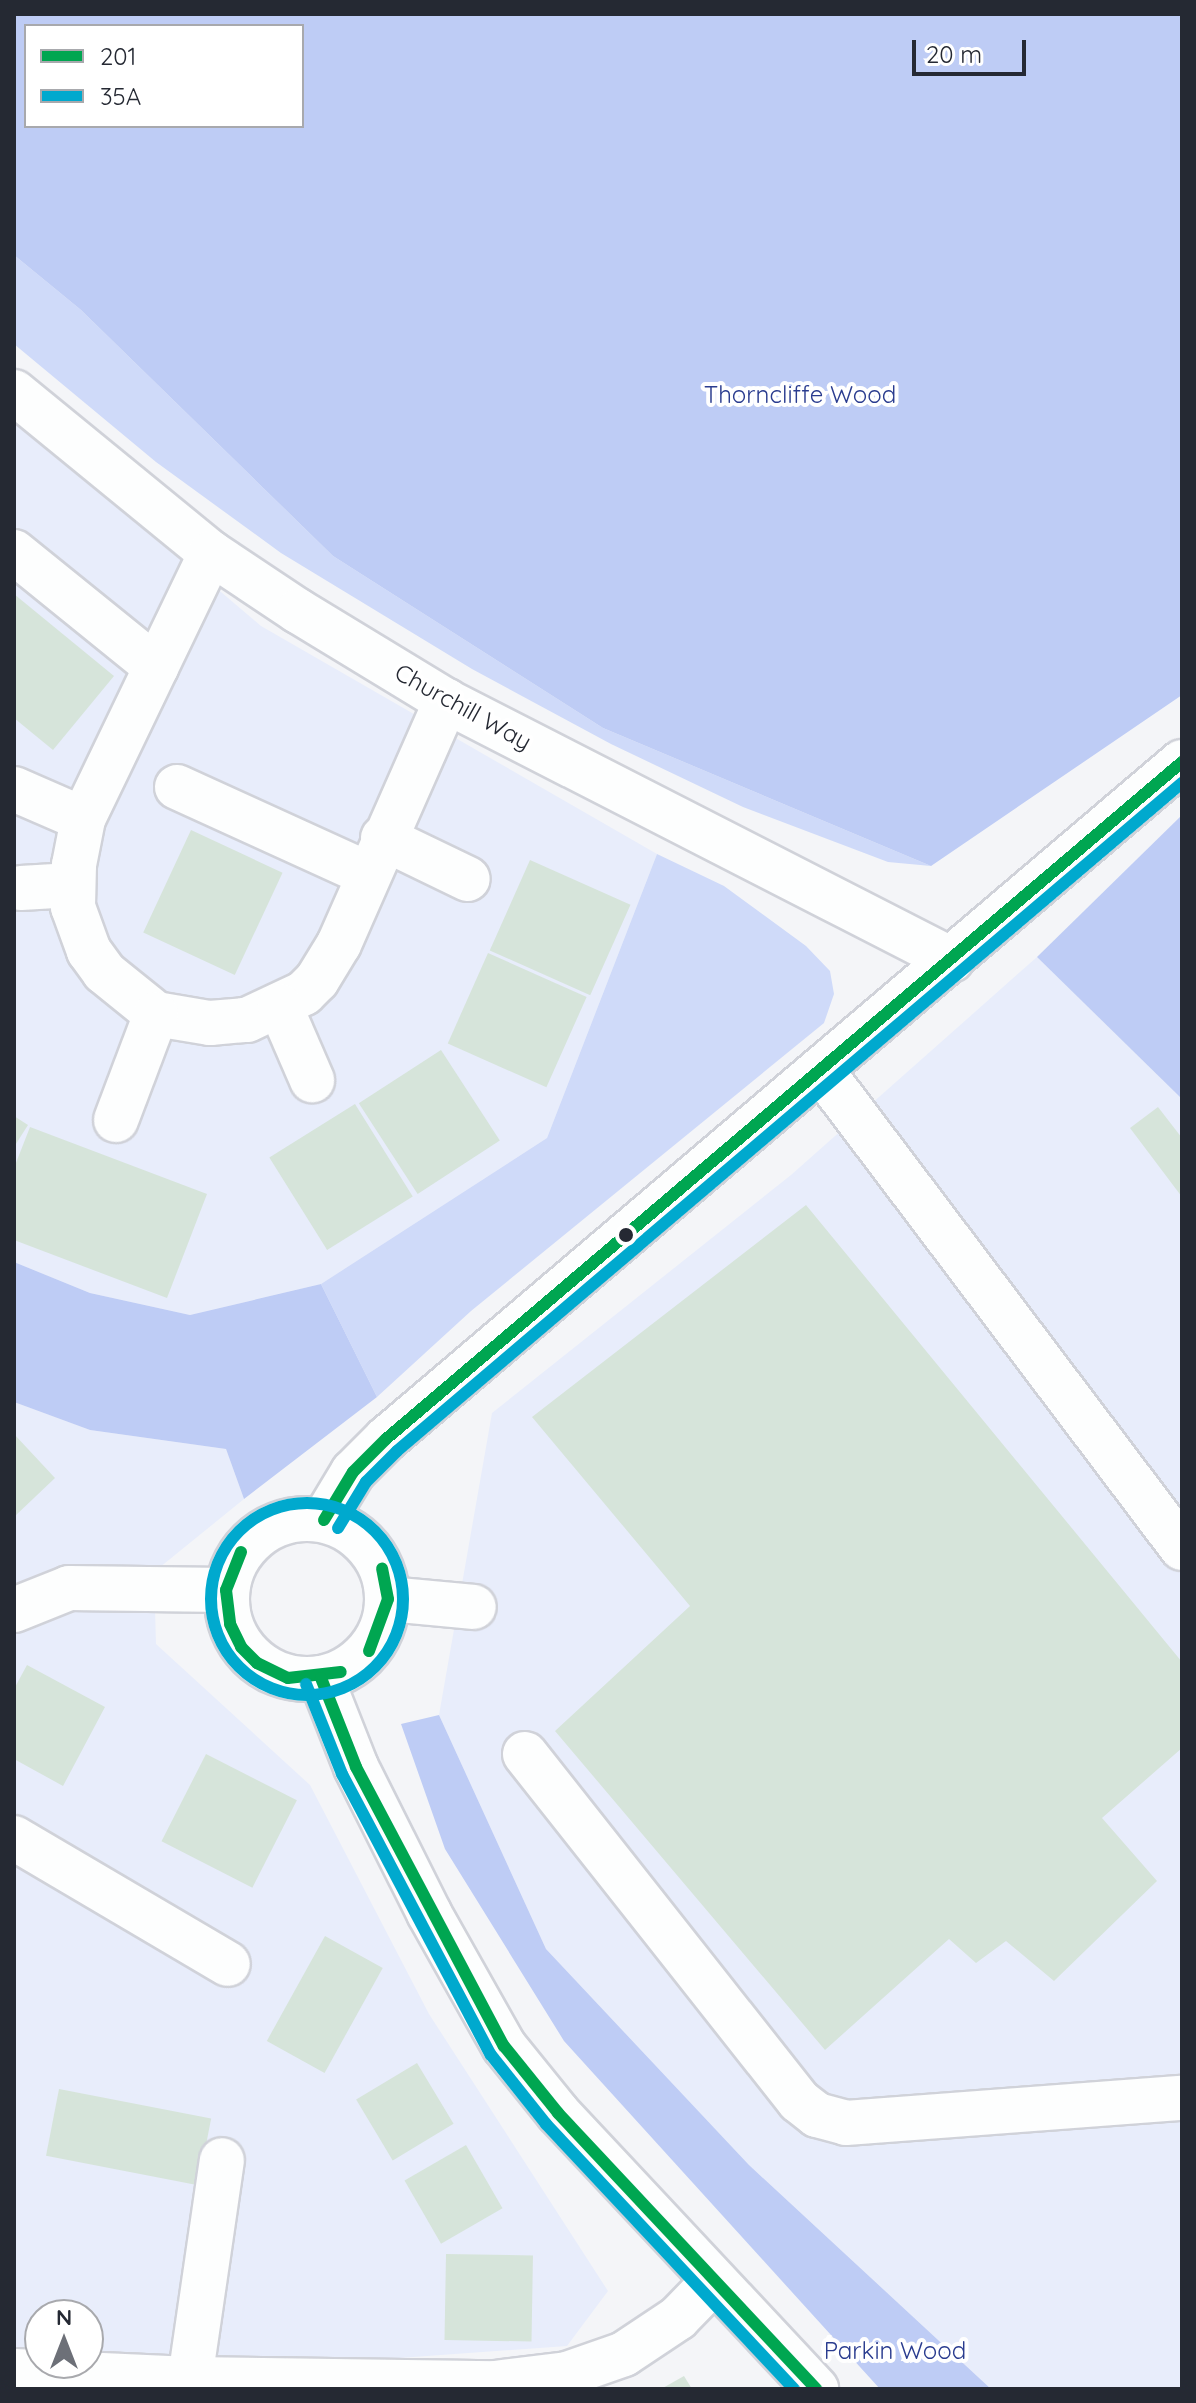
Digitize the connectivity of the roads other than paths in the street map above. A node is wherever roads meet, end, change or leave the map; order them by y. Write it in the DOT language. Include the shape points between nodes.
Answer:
graph roads {
  1 [pos="14,392"];
  2 [pos="14,552"];
  3 [pos="211,553"];
  4 [pos="156,667"];
  5 [pos="446,701"];
  6 [pos="1182,762"];
  7 [pos="177,787"];
  8 [pos="14,789"];
  9 [pos="83,819"];
  10 [pos="374,856"];
  11 [pos="468,879"];
  12 [pos="72,885"];
  13 [pos="21,888"];
  14 [pos="952,960"];
  15 [pos="280,1006"];
  16 [pos="156,1014"];
  17 [pos="821,1070"];
  18 [pos="312,1080"];
  19 [pos="116,1120"];
  20 [pos="324,1520"];
  21 [pos="1182,1548"];
  22 [pos="226,1590"];
  23 [pos="388,1599"];
  24 [pos="474,1607"];
  25 [pos="14,1610"];
  26 [pos="321,1678"];
  27 [pos="525,1754"];
  28 [pos="14,1838"];
  29 [pos="228,1964"];
  30 [pos="1182,2098"];
  31 [pos="222,2160"];
  32 [pos="713,2282"];
  33 [pos="14,2371"];
  34 [pos="190,2379"];
  35 [pos="315,2385"];
  36 [pos="816,2389"];
  1 -- 3 [label="street, Churchill Way"];
  2 -- 4 [label="street"];
  3 -- 4 [label="street"];
  3 -- 5 [label="street, Churchill Way"];
  4 -- 9 [label="street"];
  5 -- 10 [label="street"];
  5 -- 14 [label="street, Churchill Way"];
  6 -- 14 [label="street"];
  7 -- 10 [label="street"];
  8 -- 9 [label="street"];
  9 -- 12 [label="street"];
  10 -- 11 [label="street"];
  10 -- 15 [label="street" via="328,967 304,993"];
  12 -- 13 [label="street"];
  12 -- 16 [label="street" via="73,907 89,951 104,972"];
  14 -- 17 [label="street"];
  15 -- 16 [label="street" via="247,1020 222,1022"];
  15 -- 18 [label="street"];
  16 -- 19 [label="street"];
  17 -- 20 [label="street" via="386,1439 353,1472"];
  17 -- 21 [label="street"];
  20 -- 22 [label="street" via="299,1518 255,1536 241,1552"];
  20 -- 23 [label="street" via="353,1532 371,1550 382,1569"];
  22 -- 25 [label="street" via="69,1588"];
  22 -- 26 [label="street" via="230,1624 257,1663 288,1678"];
  23 -- 24 [label="street"];
  23 -- 26 [label="street" via="369,1651 341,1672"];
  26 -- 32 [label="street" via="356,1767 504,2046"];
  27 -- 30 [label="street" via="799,2101 817,2115 846,2123"];
  28 -- 29 [label="street"];
  31 -- 34 [label="street"];
  32 -- 35 [label="street" via="653,2336 581,2370 495,2383"];
  32 -- 36 [label="street"];
  33 -- 34 [label="street"];
  34 -- 35 [label="street"];
}
